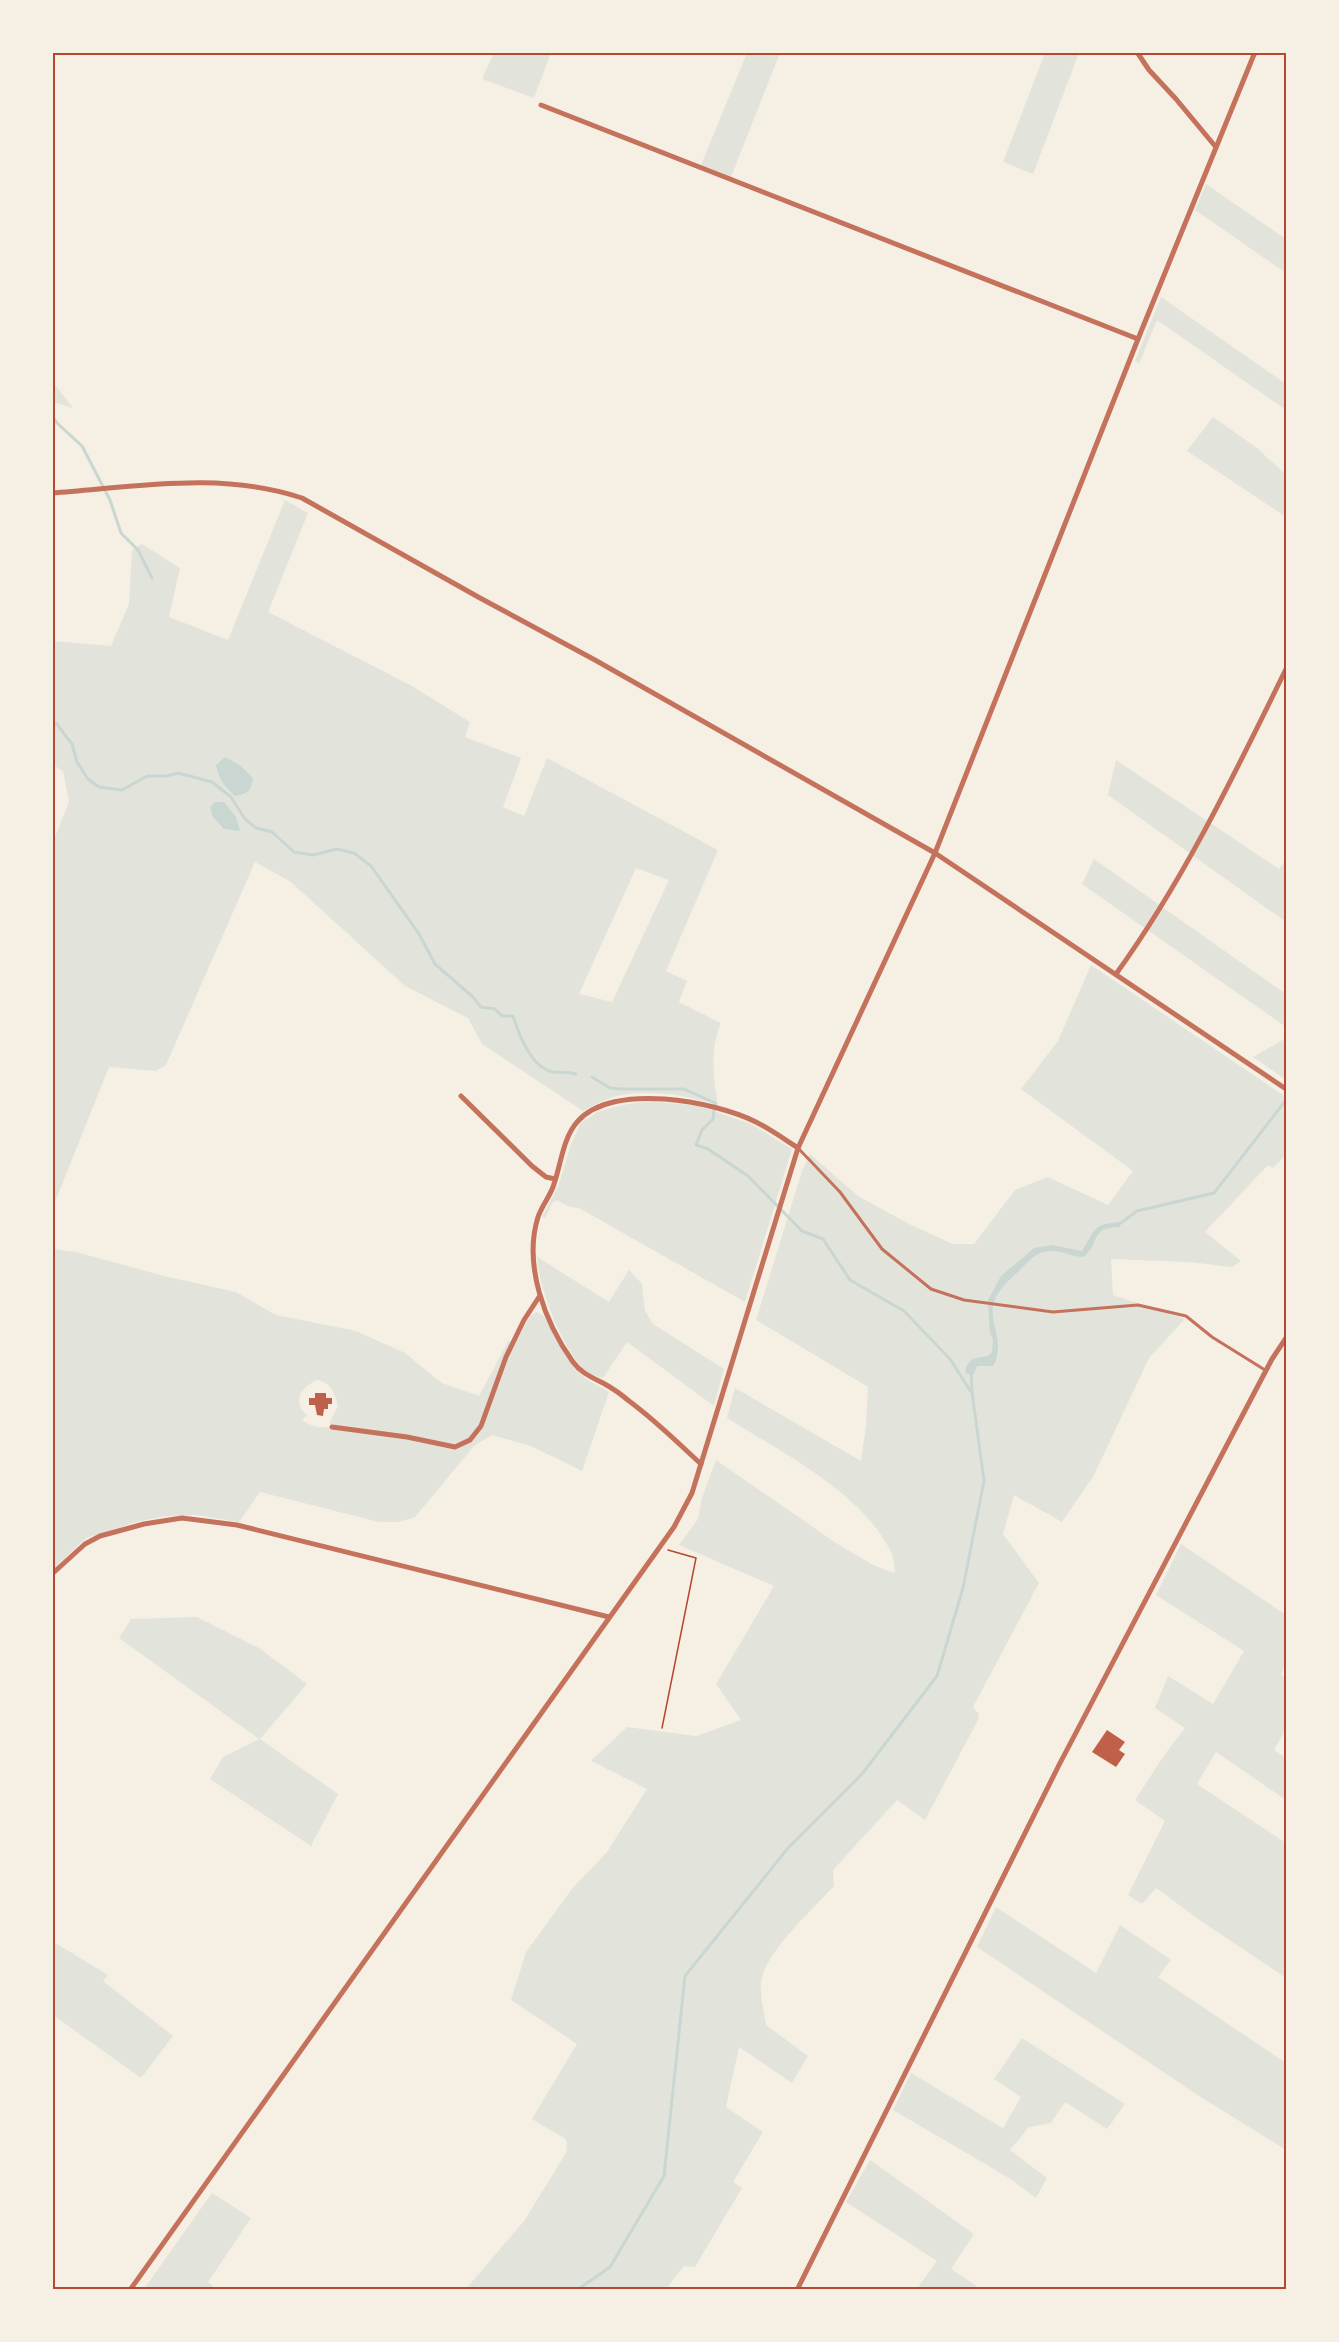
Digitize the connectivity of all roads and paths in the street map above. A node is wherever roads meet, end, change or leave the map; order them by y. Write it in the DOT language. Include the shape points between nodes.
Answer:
graph roads {
  1 [pos="1137,52"];
  2 [pos="1255,52"];
  3 [pos="541,105"];
  4 [pos="1215,146"];
  5 [pos="1138,339"];
  6 [pos="52,493"];
  7 [pos="1287,669"];
  8 [pos="935,853"];
  9 [pos="1116,974"];
  10 [pos="1286,1088"];
  11 [pos="461,1096"];
  12 [pos="798,1148"];
  13 [pos="555,1179"];
  14 [pos="539,1296"];
  15 [pos="1287,1338"];
  16 [pos="1266,1370"];
  17 [pos="332,1427"];
  18 [pos="701,1464"];
  19 [pos="659,1547"];
  20 [pos="52,1574"];
  21 [pos="609,1617"];
  22 [pos="662,1728"];
  23 [pos="130,2289"];
  24 [pos="796,2289"];
  1 -- 4 [label="street"];
  2 -- 4 [label="street"];
  3 -- 5 [label="street"];
  4 -- 5 [label="street"];
  5 -- 8 [label="street"];
  6 -- 8 [label="street" via="223,482 273,488 302,498"];
  7 -- 9 [label="street" via="1172,889"];
  8 -- 9 [label="street"];
  8 -- 12 [label="street"];
  9 -- 10 [label="street"];
  11 -- 13 [label="street" via="532,1166"];
  12 -- 13 [label="street" via="755,1121 699,1103 621,1100 595,1108 577,1121 565,1143"];
  12 -- 16 [label="lane" via="840,1192 882,1249 931,1289 964,1300 1053,1312 1138,1305 1186,1316"];
  12 -- 18 [label="street"];
  13 -- 14 [label="street" via="538,1216 535,1236 534,1268"];
  14 -- 17 [label="street" via="519,1329 480,1426 470,1440 455,1447"];
  14 -- 18 [label="street" via="574,1363 650,1417"];
  15 -- 16 [label="street"];
  16 -- 24 [label="street" via="1059,1765"];
  18 -- 19 [label="street" via="692,1493"];
  19 -- 21 [label="street"];
  19 -- 22 [label="path" via="696,1558"];
  20 -- 21 [label="street" via="85,1544 100,1536 161,1520 202,1519"];
  21 -- 23 [label="street"];
}
